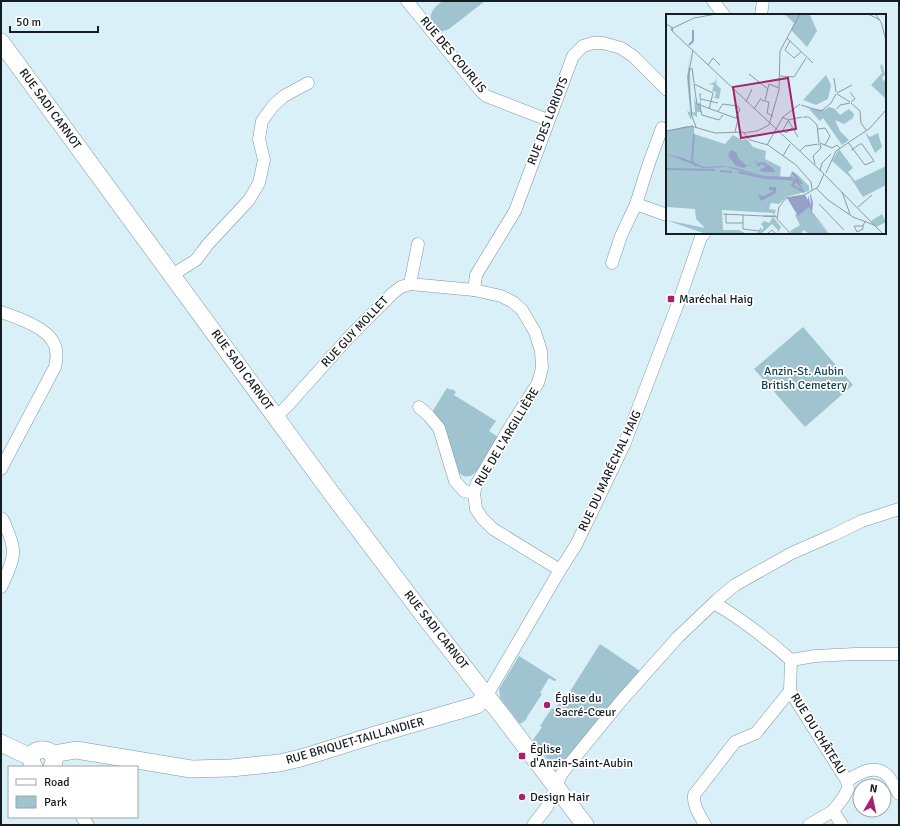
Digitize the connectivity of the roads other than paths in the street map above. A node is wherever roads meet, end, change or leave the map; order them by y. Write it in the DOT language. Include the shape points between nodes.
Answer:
graph roads {
  1 [pos="408,1"];
  2 [pos="713,1"];
  3 [pos="763,1"];
  4 [pos="723,14"];
  5 [pos="761,14"];
  6 [pos="1,42"];
  7 [pos="308,83"];
  8 [pos="666,89"];
  9 [pos="548,120"];
  10 [pos="662,128"];
  11 [pos="636,204"];
  12 [pos="666,215"];
  13 [pos="704,234"];
  14 [pos="418,244"];
  15 [pos="612,263"];
  16 [pos="172,275"];
  17 [pos="410,284"];
  18 [pos="474,290"];
  19 [pos="1,312"];
  20 [pos="419,407"];
  21 [pos="276,417"];
  22 [pos="1,469"];
  23 [pos="474,493"];
  24 [pos="899,509"];
  25 [pos="1,518"];
  26 [pos="560,570"];
  27 [pos="1,587"];
  28 [pos="714,603"];
  29 [pos="899,654"];
  30 [pos="791,660"];
  31 [pos="790,691"];
  32 [pos="486,695"];
  33 [pos="1,743"];
  34 [pos="33,762"];
  35 [pos="52,762"];
  36 [pos="847,781"];
  37 [pos="556,787"];
  38 [pos="899,794"];
  39 [pos="833,811"];
  40 [pos="533,825"];
  41 [pos="585,825"];
  42 [pos="706,825"];
  43 [pos="809,825"];
  44 [pos="842,825"];
  1 -- 9 [label="street, RUE DES COURLIS" via="486,96"];
  2 -- 4 [label="street"];
  3 -- 5 [label="street"];
  6 -- 16 [label="main road, RUE SADI CARNOT"];
  7 -- 16 [label="street" via="284,96 262,121 259,139 264,160 259,183 249,200 196,260"];
  8 -- 9 [label="street, RUE DES LORIOTS" via="633,56 621,48 594,43 583,46 573,56"];
  9 -- 18 [label="street, RUE DES LORIOTS" via="514,211 476,275"];
  10 -- 11 [label="street"];
  11 -- 12 [label="street"];
  11 -- 15 [label="street"];
  13 -- 26 [label="street, RUE DU MARÉCHAL HAIG" via="624,445 576,546"];
  14 -- 17 [label="street"];
  16 -- 21 [label="main road, RUE SADI CARNOT"];
  17 -- 18 [label="street, RUE DE L'ARGILLIÈRE"];
  17 -- 21 [label="street, RUE GUY MOLLET" via="393,293"];
  18 -- 23 [label="street, RUE DE L'ARGILLIÈRE" via="501,296 522,310 535,332 541,351 542,368 538,383 510,427"];
  19 -- 22 [label="street" via="29,323 47,334 53,341 57,358 55,368"];
  20 -- 23 [label="street" via="438,428 455,481 464,491"];
  21 -- 32 [label="main road, RUE SADI CARNOT"];
  23 -- 26 [label="street, RUE DE L'ARGILLIÈRE" via="476,509 493,529"];
  24 -- 28 [label="street" via="862,521 792,553 735,585"];
  25 -- 27 [label="street" via="14,551"];
  26 -- 32 [label="street, RUE DU MARÉCHAL HAIG"];
  28 -- 30 [label="street"];
  28 -- 37 [label="street" via="678,637 622,701 563,772"];
  29 -- 30 [label="street" via="815,656"];
  30 -- 31 [label="street, RUE DU CHÂTEAU"];
  31 -- 36 [label="street, RUE DU CHÂTEAU"];
  31 -- 42 [label="street" via="756,733 735,742 694,795 696,809"];
  32 -- 35 [label="main road, RUE BRIQUET-TAILLANDIER" via="474,706 279,763 191,769 76,750 59,753"];
  32 -- 37 [label="main road, RUE SADI CARNOT"];
  33 -- 34 [label="main road" via="24,754"];
  34 -- 35 [label="main road" via="37,750 41,749 52,753"];
  36 -- 38 [label="street" via="862,772 874,770 888,776"];
  36 -- 39 [label="street, RUE DU CHÂTEAU" via="848,788"];
  37 -- 40 [label="street" via="548,807"];
  37 -- 41 [label="main road, RUE SADI CARNOT"];
  39 -- 43 [label="street"];
  39 -- 44 [label="street"];
}
